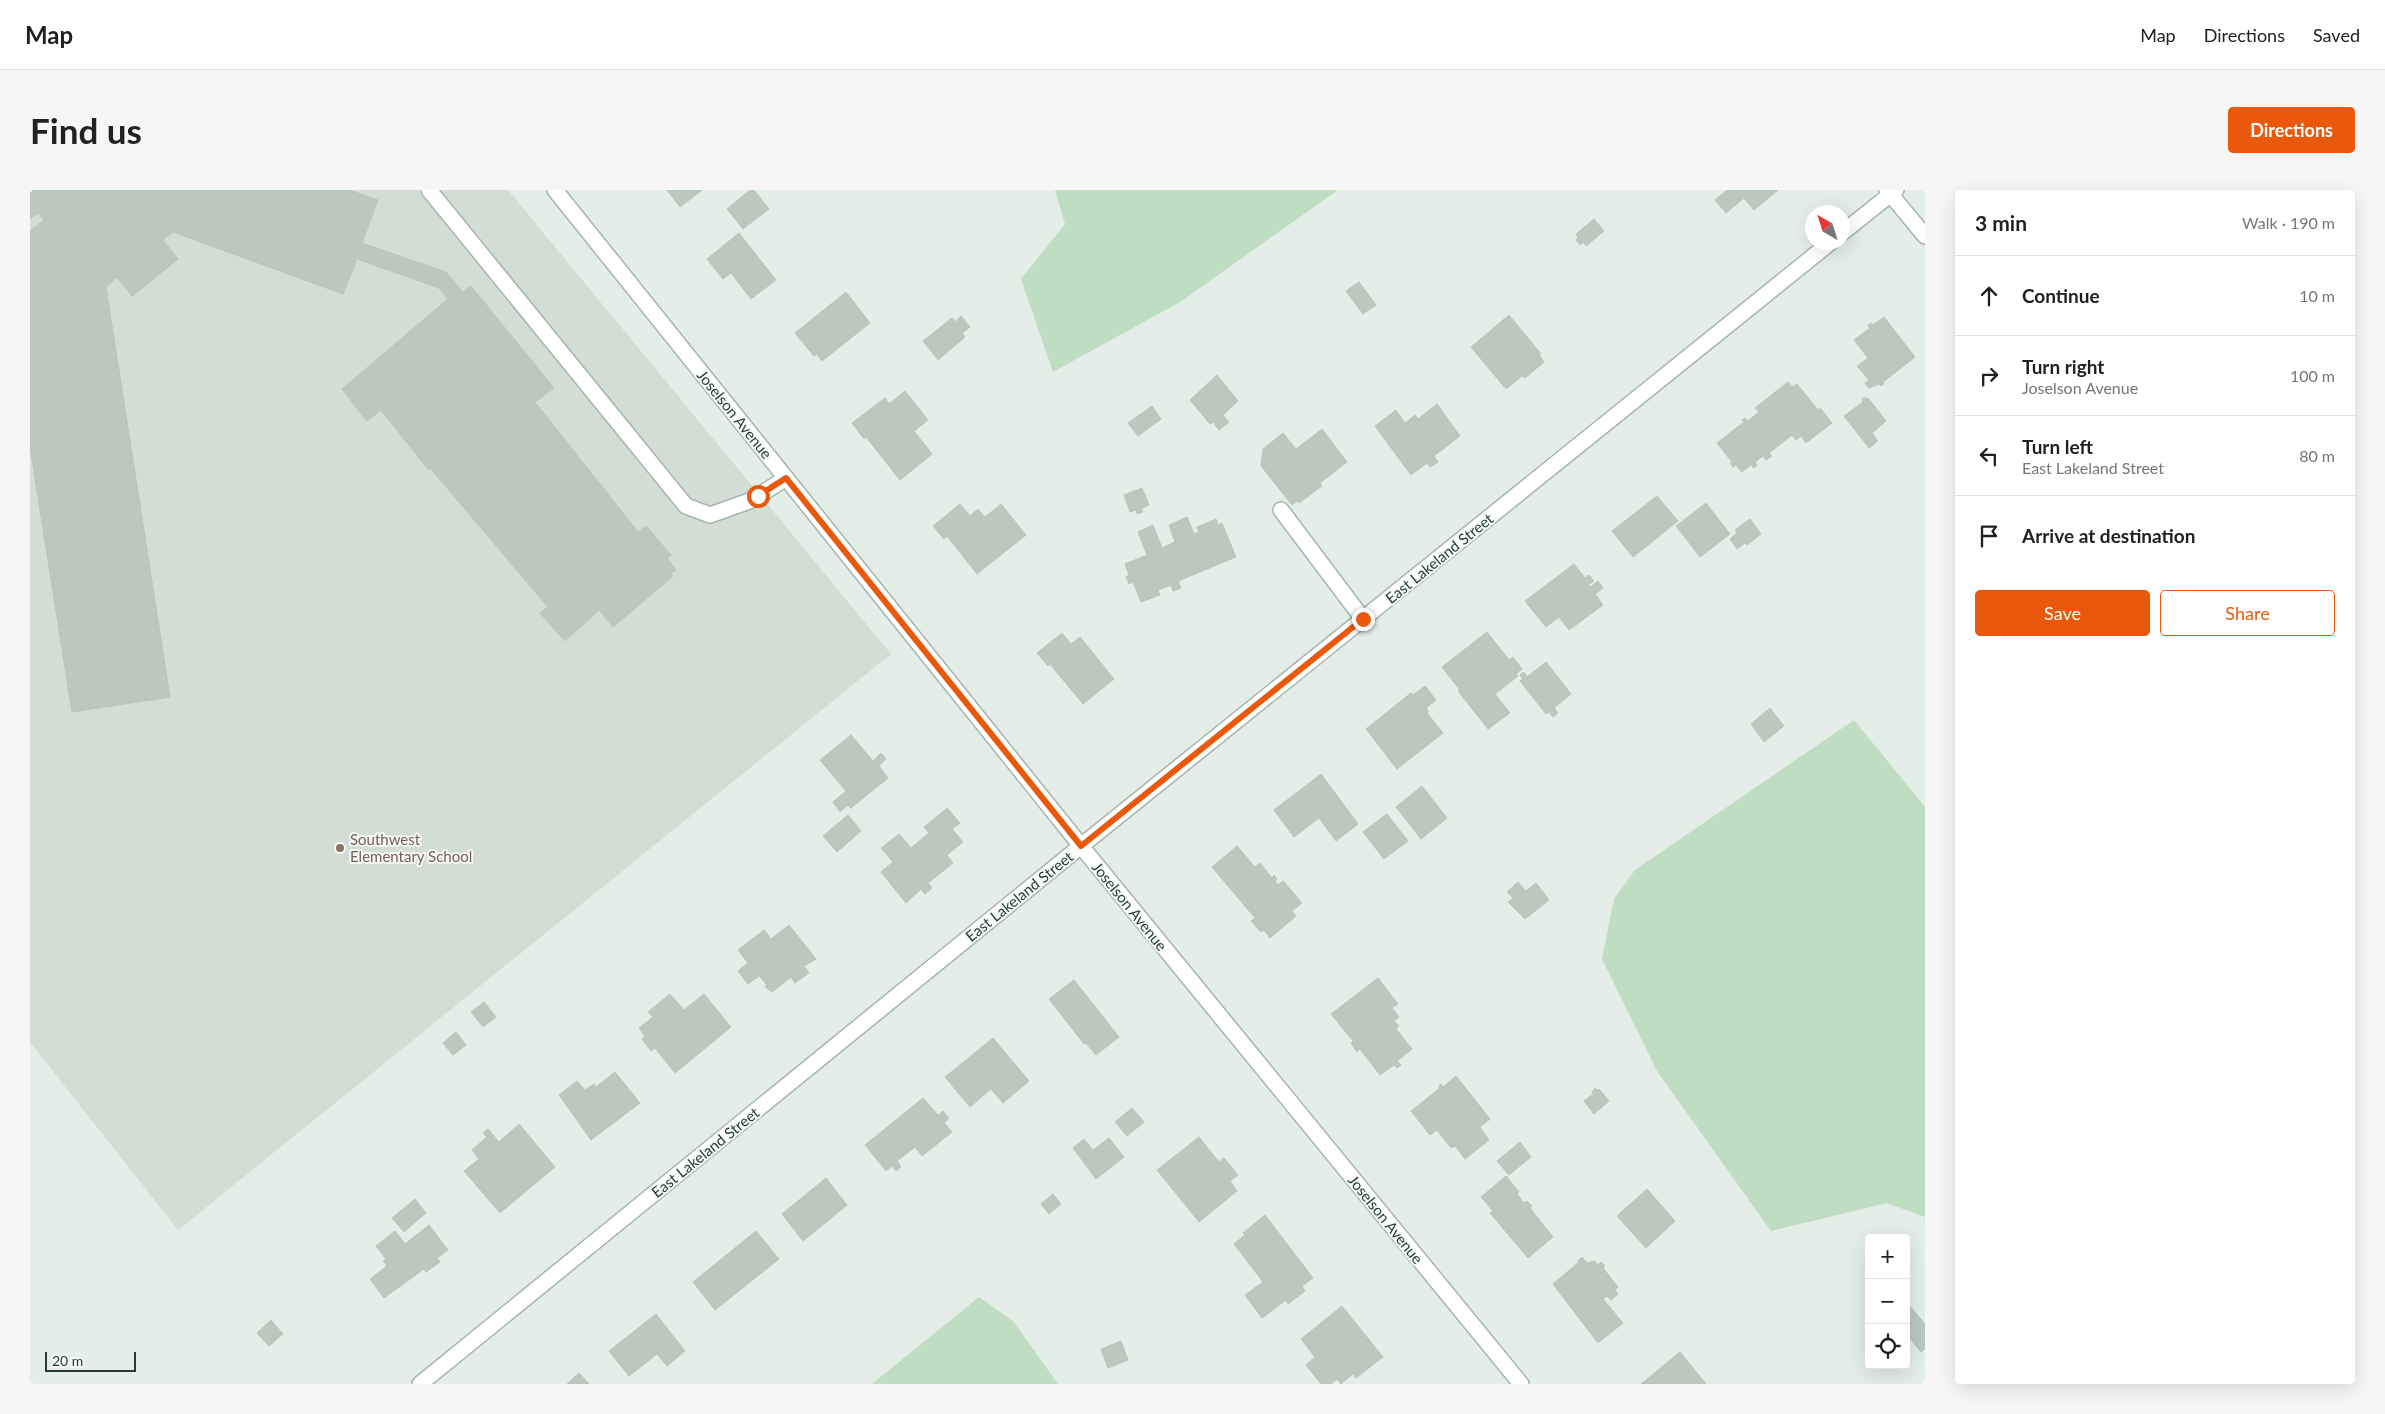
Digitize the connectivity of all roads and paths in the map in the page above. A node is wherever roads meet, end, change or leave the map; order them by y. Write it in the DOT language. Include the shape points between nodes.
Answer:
graph roads {
  1 [pos="429,190"];
  2 [pos="555,190"];
  3 [pos="1891,191"];
  4 [pos="1850,226"];
  5 [pos="1925,236"];
  6 [pos="1821,250"];
  7 [pos="786,478"];
  8 [pos="1282,510"];
  9 [pos="1363,619"];
  10 [pos="1081,846"];
  11 [pos="420,1384"];
  12 [pos="1521,1384"];
  1 -- 7 [label="street" via="686,506 710,515 752,500"];
  2 -- 7 [label="street, Joselson Avenue"];
  3 -- 4 [label="street"];
  3 -- 5 [label="street"];
  6 -- 9 [label="street, East Lakeland Street"];
  7 -- 10 [label="street, Joselson Avenue"];
  8 -- 9 [label="street"];
  9 -- 10 [label="street, East Lakeland Street"];
  10 -- 11 [label="street, East Lakeland Street"];
  10 -- 12 [label="street, Joselson Avenue"];
}
